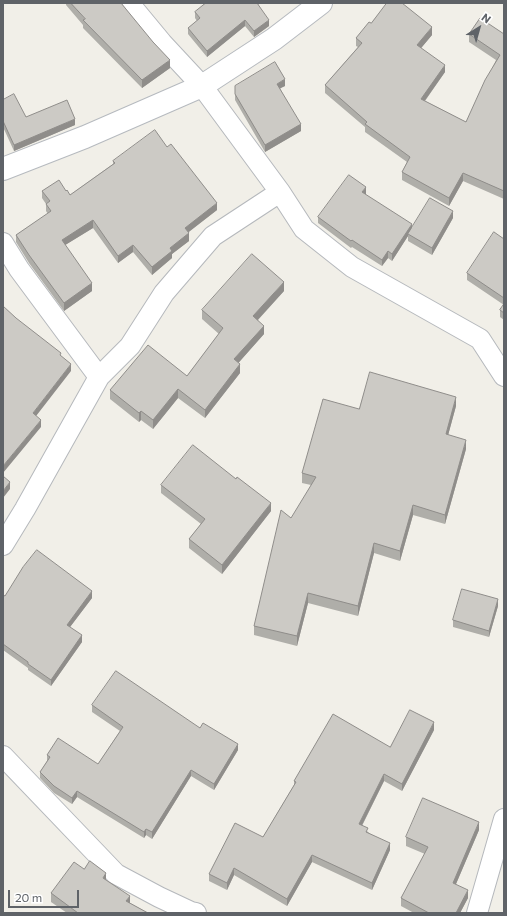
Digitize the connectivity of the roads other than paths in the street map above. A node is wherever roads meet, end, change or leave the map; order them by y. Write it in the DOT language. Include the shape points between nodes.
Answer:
graph roads {
  1 [pos="131,3"];
  2 [pos="322,3"];
  3 [pos="202,86"];
  4 [pos="3,169"];
  5 [pos="280,192"];
  6 [pos="3,243"];
  7 [pos="504,376"];
  8 [pos="99,377"];
  9 [pos="3,545"];
  10 [pos="3,756"];
  11 [pos="504,819"];
  12 [pos="196,913"];
  13 [pos="477,913"];
  1 -- 3 [label="street" via="162,43"];
  2 -- 3 [label="street" via="274,39"];
  3 -- 4 [label="street" via="85,137"];
  3 -- 5 [label="street"];
  5 -- 7 [label="street" via="304,229 352,267 480,339"];
  5 -- 8 [label="street" via="213,236 164,293 130,346"];
  6 -- 8 [label="street" via="18,269"];
  8 -- 9 [label="street"];
  10 -- 12 [label="street" via="116,874"];
  11 -- 13 [label="street"];
}
